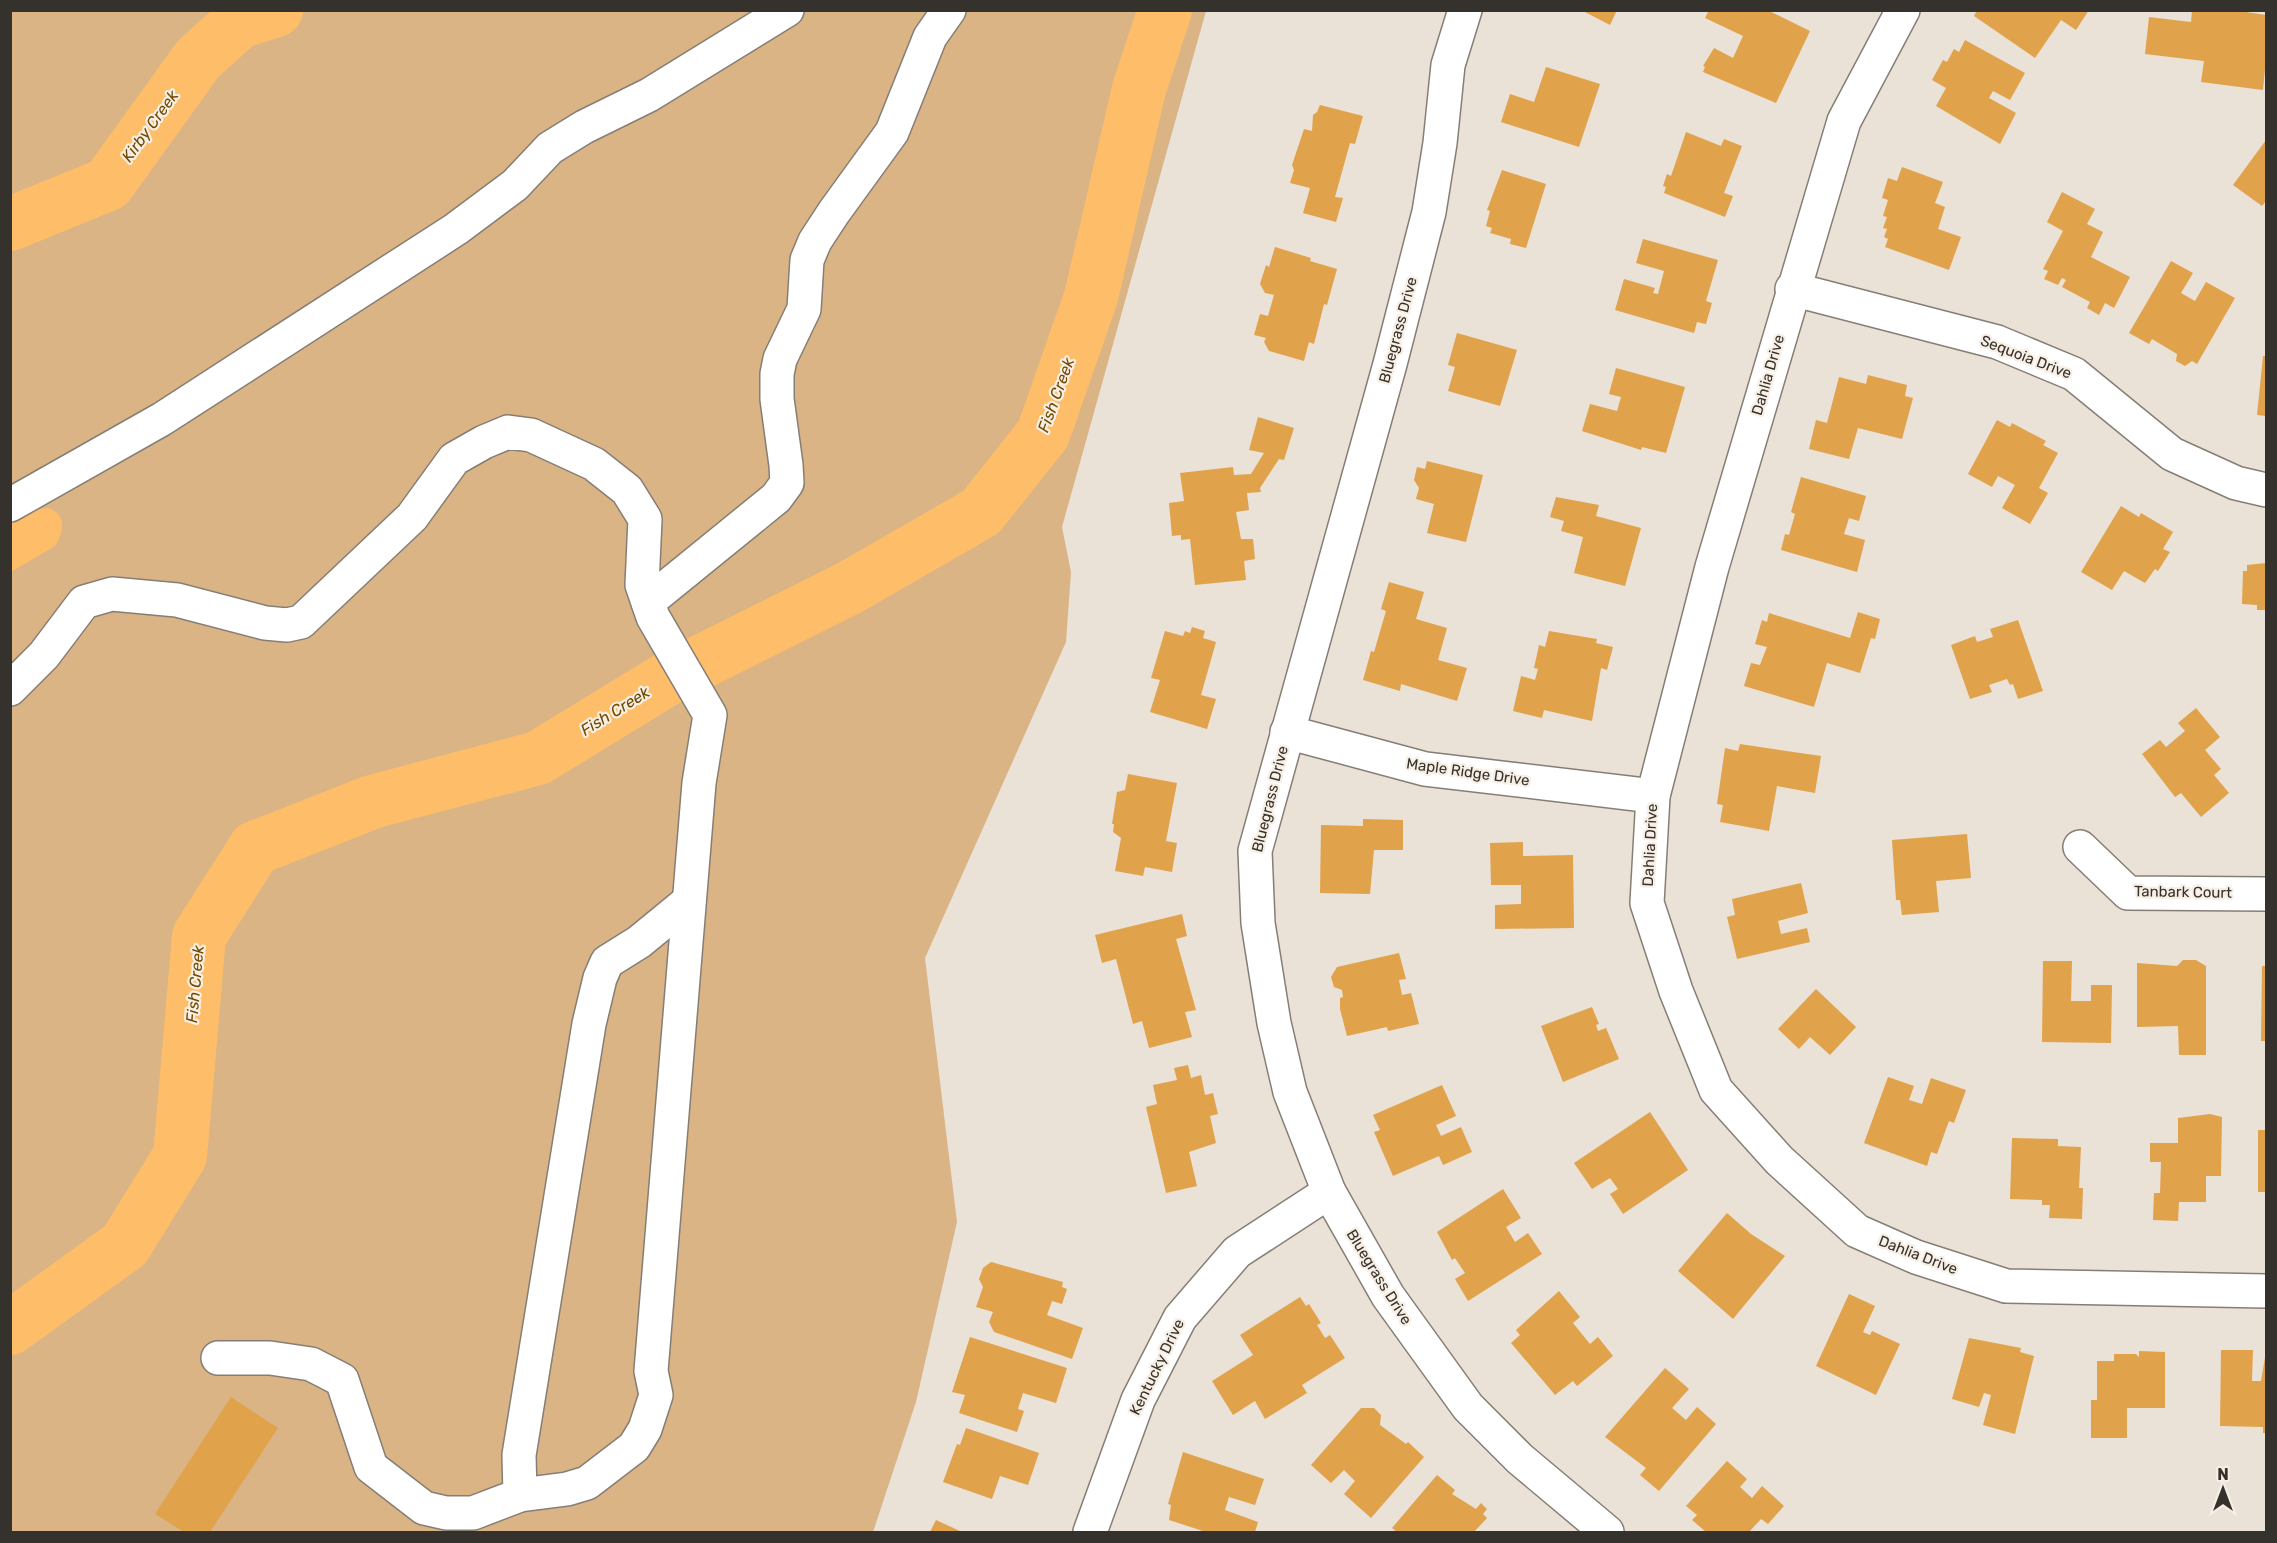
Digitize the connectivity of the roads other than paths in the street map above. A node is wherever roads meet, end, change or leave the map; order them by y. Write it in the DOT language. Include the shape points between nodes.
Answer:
graph roads {
  1 [pos="787,10"];
  2 [pos="949,10"];
  3 [pos="1465,10"];
  4 [pos="1898,12"];
  5 [pos="1792,289"];
  6 [pos="2266,490"];
  7 [pos="10,505"];
  8 [pos="651,609"];
  9 [pos="10,689"];
  10 [pos="1287,732"];
  11 [pos="1653,796"];
  12 [pos="2080,847"];
  13 [pos="2266,894"];
  14 [pos="689,901"];
  15 [pos="1329,1192"];
  16 [pos="2266,1291"];
  17 [pos="218,1358"];
  18 [pos="520,1495"];
  19 [pos="1090,1533"];
  20 [pos="1607,1533"];
  1 -- 7 [label="street" via="649,95 567,137 550,148 514,185 456,229 162,419"];
  2 -- 8 [label="street" via="930,37 892,132 834,212 807,260 804,309 777,374 787,483 776,498"];
  3 -- 10 [label="street, Bluegrass Drive" via="1448,64 1429,212"];
  4 -- 5 [label="street, Dahlia Drive" via="1844,121"];
  5 -- 6 [label="street, Sequoia Drive" via="1997,342 2074,374 2172,454 2236,483"];
  5 -- 11 [label="street, Dahlia Drive" via="1712,567"];
  8 -- 9 [label="street" via="642,585 645,519 627,490 594,464 531,435 508,432 453,459 412,517 301,622 265,622 177,600 112,594 84,602 44,655"];
  8 -- 14 [label="street" via="710,716 699,783"];
  10 -- 11 [label="street, Maple Ridge Drive" via="1425,769"];
  10 -- 15 [label="street, Bluegrass Drive" via="1255,851 1258,922 1290,1092"];
  11 -- 16 [label="street, Dahlia Drive" via="1647,903 1676,991 1716,1090 1779,1160 1857,1231 1916,1257 2006,1286"];
  12 -- 13 [label="street, Tanbark Court" via="2128,893"];
  14 -- 18 [label="street" via="639,942 607,962 600,978 589,1024 521,1443"];
  14 -- 18 [label="street" via="651,1371 656,1395 645,1429 634,1447 587,1484"];
  15 -- 19 [label="street, Kentucky Drive" via="1237,1252 1179,1318 1138,1400"];
  15 -- 20 [label="street, Bluegrass Drive" via="1388,1296 1468,1407 1520,1459"];
  17 -- 18 [label="street" via="270,1358 311,1364 342,1380 371,1467 424,1508 473,1513"];
}
